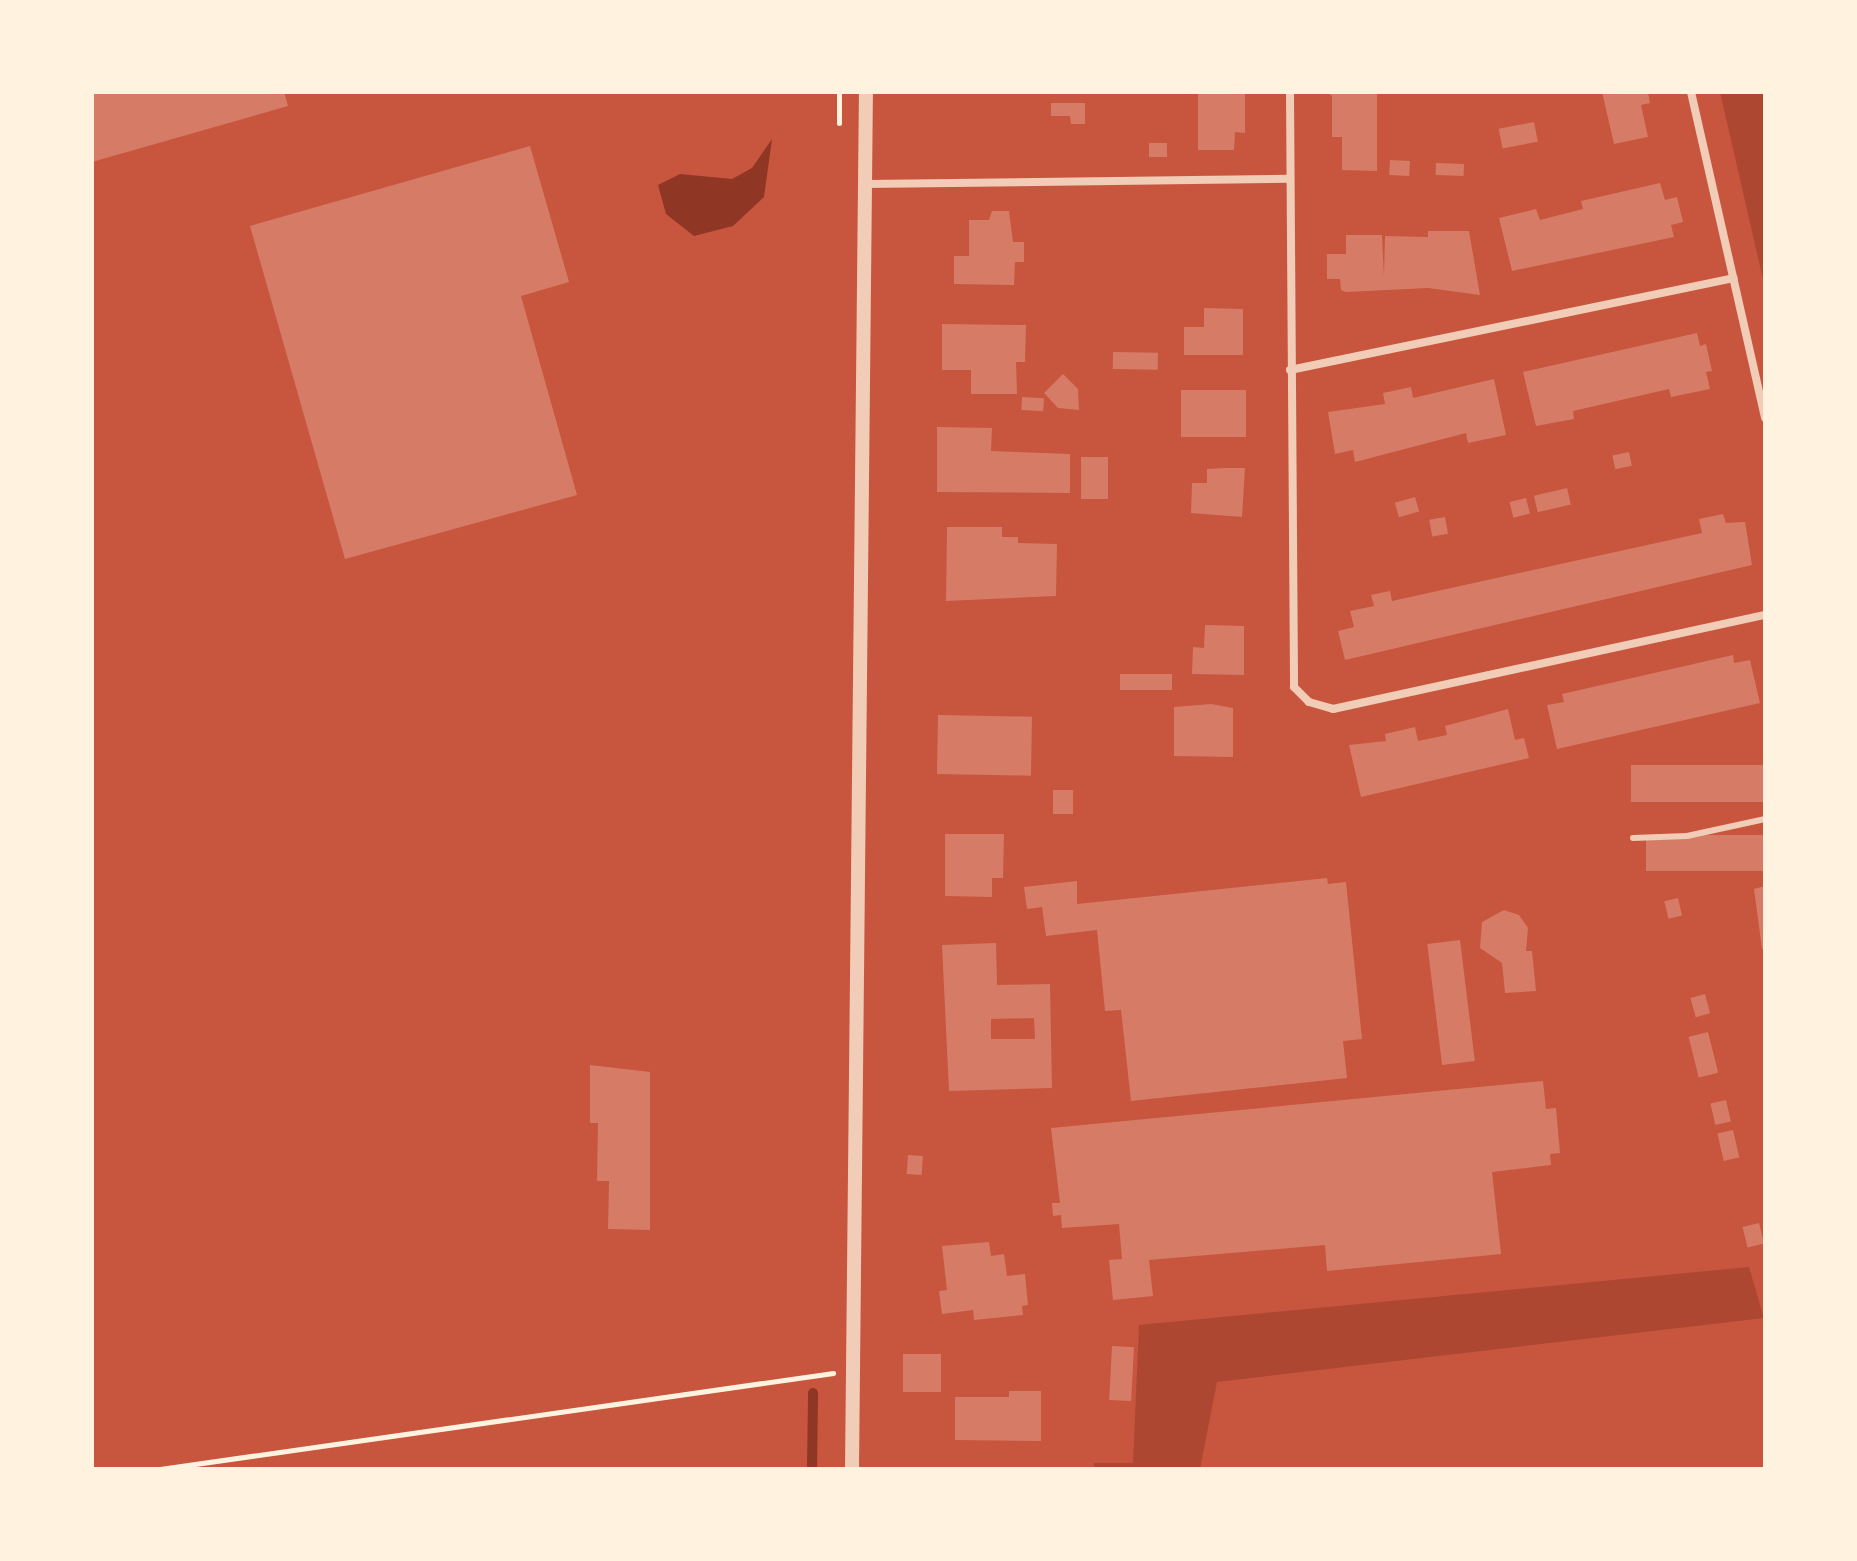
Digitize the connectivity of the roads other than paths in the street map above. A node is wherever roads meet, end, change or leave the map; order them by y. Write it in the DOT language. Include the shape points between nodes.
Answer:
graph roads {
  1 [pos="866,92"];
  2 [pos="1290,92"];
  3 [pos="1691,92"];
  4 [pos="1289,179"];
  5 [pos="865,184"];
  6 [pos="1734,278"];
  7 [pos="1290,370"];
  8 [pos="1765,418"];
  9 [pos="1765,615"];
  10 [pos="1765,819"];
  11 [pos="1633,838"];
  12 [pos="852,1469"];
  1 -- 5 [label="street"];
  2 -- 4 [label="street"];
  3 -- 6 [label="street"];
  4 -- 5 [label="street"];
  4 -- 7 [label="street"];
  5 -- 12 [label="street"];
  6 -- 7 [label="street"];
  6 -- 8 [label="street"];
  7 -- 9 [label="street" via="1294,687 1309,702 1333,709"];
  10 -- 11 [label="lane" via="1687,836"];
}
